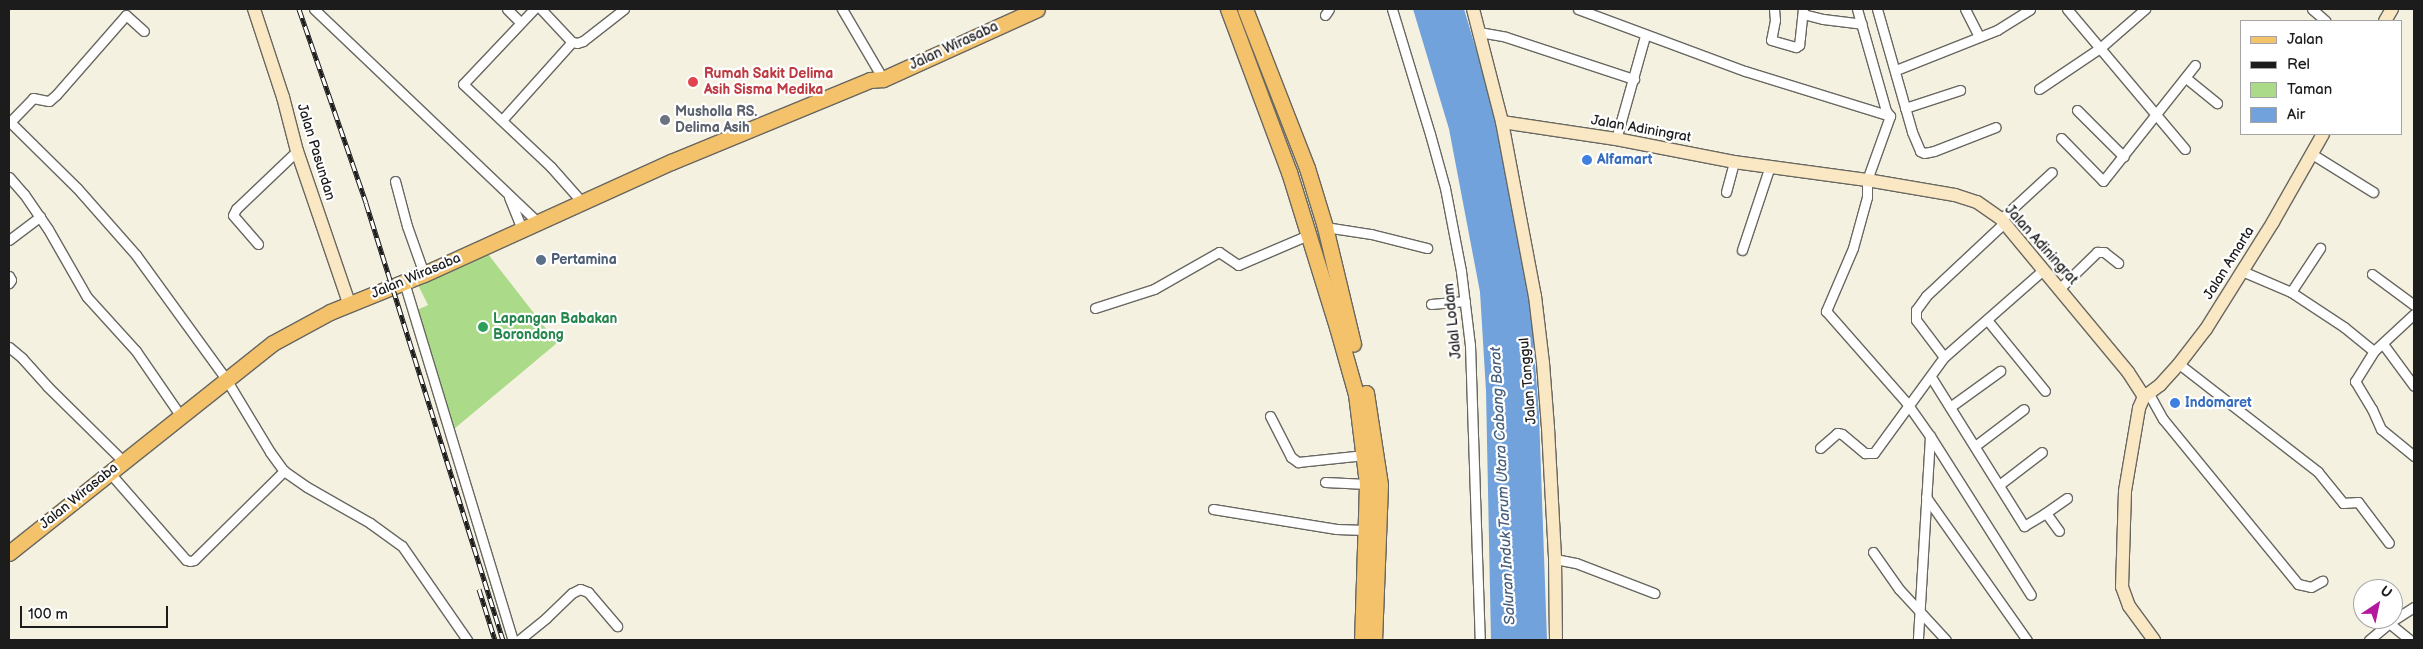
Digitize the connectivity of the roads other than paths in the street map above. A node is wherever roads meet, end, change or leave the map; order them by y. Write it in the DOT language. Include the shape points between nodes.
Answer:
graph roads {
  1 [pos="254,9"];
  2 [pos="314,9"];
  3 [pos="507,9"];
  4 [pos="534,9"];
  5 [pos="541,9"];
  6 [pos="624,9"];
  7 [pos="842,9"];
  8 [pos="1012,9"];
  9 [pos="1037,9"];
  10 [pos="1228,9"];
  11 [pos="1245,9"];
  12 [pos="1392,9"];
  13 [pos="1473,9"];
  14 [pos="1578,9"];
  15 [pos="1774,9"];
  16 [pos="1857,9"];
  17 [pos="1876,9"];
  18 [pos="1965,9"];
  19 [pos="2030,9"];
  20 [pos="2067,9"];
  21 [pos="2145,9"];
  22 [pos="2312,9"];
  23 [pos="2392,9"];
  24 [pos="1803,11"];
  25 [pos="122,12"];
  26 [pos="2325,20"];
  27 [pos="2386,20"];
  28 [pos="520,22"];
  29 [pos="1862,24"];
  30 [pos="144,31"];
  31 [pos="1479,32"];
  32 [pos="1645,36"];
  33 [pos="1979,37"];
  34 [pos="572,42"];
  35 [pos="2100,48"];
  36 [pos="2195,65"];
  37 [pos="1896,70"];
  38 [pos="877,76"];
  39 [pos="2186,78"];
  40 [pos="1634,79"];
  41 [pos="2039,89"];
  42 [pos="1960,90"];
  43 [pos="2217,103"];
  44 [pos="1905,108"];
  45 [pos="2077,110"];
  46 [pos="2156,115"];
  47 [pos="1890,116"];
  48 [pos="502,120"];
  49 [pos="9,122"];
  50 [pos="1502,122"];
  51 [pos="1996,126"];
  52 [pos="2322,135"];
  53 [pos="2061,138"];
  54 [pos="1616,139"];
  55 [pos="2185,149"];
  56 [pos="297,151"];
  57 [pos="2312,154"];
  58 [pos="2124,156"];
  59 [pos="1734,162"];
  60 [pos="1770,166"];
  61 [pos="2052,172"];
  62 [pos="9,177"];
  63 [pos="1867,180"];
  64 [pos="395,181"];
  65 [pos="1726,192"];
  66 [pos="2374,192"];
  67 [pos="508,194"];
  68 [pos="583,203"];
  69 [pos="40,217"];
  70 [pos="537,221"];
  71 [pos="2003,221"];
  72 [pos="1324,227"];
  73 [pos="522,230"];
  74 [pos="1308,234"];
  75 [pos="9,240"];
  76 [pos="258,244"];
  77 [pos="1427,248"];
  78 [pos="2320,248"];
  79 [pos="1742,250"];
  80 [pos="2118,263"];
  81 [pos="2043,270"];
  82 [pos="2242,271"];
  83 [pos="424,274"];
  84 [pos="2372,274"];
  85 [pos="9,276"];
  86 [pos="404,282"];
  87 [pos="9,283"];
  88 [pos="2060,288"];
  89 [pos="2291,292"];
  90 [pos="1465,301"];
  91 [pos="349,303"];
  92 [pos="1431,304"];
  93 [pos="2414,306"];
  94 [pos="1094,308"];
  95 [pos="2414,314"];
  96 [pos="1988,320"];
  97 [pos="2383,344"];
  98 [pos="9,347"];
  99 [pos="2374,351"];
  100 [pos="1944,357"];
  101 [pos="2179,364"];
  102 [pos="2000,371"];
  103 [pos="1931,377"];
  104 [pos="226,379"];
  105 [pos="2414,386"];
  106 [pos="2045,390"];
  107 [pos="2147,395"];
  108 [pos="1910,406"];
  109 [pos="1950,407"];
  110 [pos="2024,409"];
  111 [pos="180,415"];
  112 [pos="1270,416"];
  113 [pos="1930,436"];
  114 [pos="1975,446"];
  115 [pos="1820,448"];
  116 [pos="2042,452"];
  117 [pos="1365,455"];
  118 [pos="2414,456"];
  119 [pos="123,461"];
  120 [pos="284,471"];
  121 [pos="110,472"];
  122 [pos="1325,482"];
  123 [pos="1367,484"];
  124 [pos="1999,485"];
  125 [pos="1926,496"];
  126 [pos="2067,498"];
  127 [pos="1213,509"];
  128 [pos="2044,514"];
  129 [pos="1365,530"];
  130 [pos="2059,531"];
  131 [pos="2388,542"];
  132 [pos="1873,552"];
  133 [pos="9,553"];
  134 [pos="1555,560"];
  135 [pos="2322,581"];
  136 [pos="1654,593"];
  137 [pos="2031,595"];
  138 [pos="2414,607"];
  139 [pos="1920,614"];
  140 [pos="2403,614"];
  141 [pos="617,626"];
  142 [pos="2382,629"];
  143 [pos="2396,629"];
  144 [pos="467,640"];
  145 [pos="513,640"];
  146 [pos="519,640"];
  147 [pos="1362,640"];
  148 [pos="1374,640"];
  149 [pos="1480,640"];
  150 [pos="1556,640"];
  151 [pos="1918,640"];
  152 [pos="1946,640"];
  153 [pos="2027,640"];
  154 [pos="2154,640"];
  155 [pos="2369,640"];
  156 [pos="2410,640"];
  1 -- 56 [label="street, Jalan Pasundan"];
  2 -- 67 [label="street"];
  3 -- 28 [label="street"];
  4 -- 28 [label="street"];
  5 -- 34 [label="street"];
  6 -- 34 [label="street" via="583,41"];
  7 -- 38 [label="street"];
  8 -- 38 [label="main road, Jalan Wirasaba"];
  9 -- 38 [label="main road, Jalan Wirasaba"];
  10 -- 74 [label="main road" via="1289,172"];
  11 -- 72 [label="main road" via="1307,168"];
  12 -- 90 [label="street, Jalal Lodam" via="1445,188"];
  13 -- 31 [label="street, Jalan Tanggul"];
  14 -- 32 [label="street"];
  15 -- 24 [label="street" via="1771,40 1796,48"];
  16 -- 29 [label="street"];
  17 -- 37 [label="street"];
  18 -- 33 [label="street"];
  19 -- 33 [label="street"];
  20 -- 35 [label="street"];
  21 -- 35 [label="street"];
  22 -- 26 [label="street"];
  23 -- 27 [label="street"];
  24 -- 29 [label="street" via="1823,19"];
  25 -- 30 [label="street"];
  25 -- 49 [label="street" via="56,95 48,101 33,98"];
  28 -- 48 [label="street" via="464,84"];
  29 -- 47 [label="street"];
  31 -- 40 [label="street" via="1506,37"];
  31 -- 50 [label="street, Jalan Tanggul"];
  32 -- 40 [label="street"];
  32 -- 47 [label="street"];
  33 -- 37 [label="street"];
  34 -- 48 [label="street"];
  35 -- 41 [label="street"];
  35 -- 46 [label="street"];
  36 -- 39 [label="street"];
  37 -- 44 [label="street"];
  38 -- 68 [label="main road, Jalan Wirasaba" via="680,158"];
  39 -- 43 [label="street"];
  39 -- 46 [label="street"];
  40 -- 54 [label="street"];
  42 -- 44 [label="street"];
  44 -- 51 [label="street" via="1917,147 1924,153 1934,152"];
  45 -- 58 [label="street"];
  46 -- 55 [label="street"];
  46 -- 58 [label="street"];
  47 -- 63 [label="street"];
  48 -- 68 [label="street"];
  49 -- 104 [label="street" via="77,188 136,255"];
  50 -- 54 [label="street, Jalan Adiningrat"];
  50 -- 134 [label="street, Jalan Tanggul" via="1535,296 1542,353"];
  52 -- 57 [label="street, Jalan Amarta"];
  53 -- 58 [label="street" via="2101,181"];
  54 -- 59 [label="street, Jalan Adiningrat"];
  56 -- 76 [label="street" via="233,215"];
  56 -- 91 [label="street, Jalan Pasundan"];
  57 -- 66 [label="street"];
  57 -- 82 [label="street, Jalan Amarta"];
  59 -- 60 [label="street, Jalan Adiningrat"];
  59 -- 65 [label="street"];
  60 -- 63 [label="street, Jalan Adiningrat"];
  60 -- 79 [label="street"];
  61 -- 71 [label="street"];
  62 -- 69 [label="street"];
  63 -- 71 [label="street, Jalan Adiningrat" via="1969,198"];
  63 -- 108 [label="street" via="1867,197 1853,248 1826,311"];
  64 -- 83 [label="street"];
  67 -- 70 [label="street"];
  67 -- 73 [label="street"];
  68 -- 70 [label="main road, Jalan Wirasaba"];
  69 -- 75 [label="street"];
  69 -- 111 [label="street" via="87,297 136,351"];
  70 -- 73 [label="main road, Jalan Wirasaba"];
  71 -- 81 [label="street, Jalan Adiningrat"];
  71 -- 100 [label="street" via="1926,296 1916,310 1916,320"];
  72 -- 77 [label="street" via="1372,234"];
  72 -- 148 [label="main road" via="1365,390 1380,485"];
  73 -- 83 [label="main road, Jalan Wirasaba"];
  74 -- 94 [label="street" via="1238,265 1219,252 1154,289"];
  74 -- 117 [label="main road" via="1356,394"];
  78 -- 89 [label="street"];
  80 -- 88 [label="street" via="2104,252 2097,252"];
  81 -- 88 [label="street, Jalan Adiningrat"];
  81 -- 96 [label="street"];
  82 -- 89 [label="street"];
  82 -- 101 [label="street, Jalan Amarta" via="2206,329"];
  83 -- 86 [label="main road, Jalan Wirasaba"];
  84 -- 93 [label="street"];
  85 -- 87 [label="street"];
  86 -- 91 [label="main road, Jalan Wirasaba"];
  86 -- 145 [label="street"];
  88 -- 107 [label="street, Jalan Adiningrat"];
  89 -- 99 [label="street" via="2344,326"];
  90 -- 92 [label="street"];
  90 -- 149 [label="street, Jalal Lodam" via="1474,430"];
  91 -- 104 [label="main road, Jalan Wirasaba" via="273,343"];
  95 -- 97 [label="street"];
  96 -- 100 [label="street"];
  96 -- 106 [label="street"];
  97 -- 99 [label="street"];
  97 -- 105 [label="street"];
  98 -- 119 [label="street"];
  99 -- 118 [label="street" via="2355,381 2381,429"];
  100 -- 103 [label="street"];
  101 -- 107 [label="street, Jalan Amarta"];
  101 -- 131 [label="street" via="2318,472 2343,503 2358,502"];
  102 -- 109 [label="street"];
  103 -- 108 [label="street"];
  103 -- 109 [label="street"];
  104 -- 111 [label="main road, Jalan Wirasaba"];
  104 -- 120 [label="street"];
  107 -- 135 [label="street" via="2298,584 2311,587"];
  107 -- 154 [label="street" via="2139,408 2125,491 2122,587 2129,606"];
  108 -- 113 [label="street"];
  108 -- 115 [label="street" via="1872,454 1865,453 1837,433"];
  109 -- 114 [label="street"];
  110 -- 114 [label="street"];
  111 -- 119 [label="main road, Jalan Wirasaba"];
  112 -- 117 [label="street" via="1291,457 1298,462"];
  113 -- 125 [label="street"];
  113 -- 137 [label="street"];
  114 -- 124 [label="street"];
  116 -- 124 [label="street"];
  117 -- 123 [label="main road"];
  119 -- 121 [label="main road, Jalan Wirasaba"];
  120 -- 121 [label="street" via="190,562"];
  120 -- 144 [label="street" via="402,546"];
  121 -- 133 [label="main road, Jalan Wirasaba"];
  122 -- 123 [label="street"];
  123 -- 129 [label="main road"];
  124 -- 128 [label="street" via="2024,526"];
  125 -- 139 [label="street"];
  125 -- 153 [label="street"];
  126 -- 128 [label="street"];
  127 -- 129 [label="street" via="1336,529"];
  128 -- 130 [label="street"];
  129 -- 147 [label="main road"];
  132 -- 139 [label="street"];
  134 -- 136 [label="street" via="1576,562"];
  134 -- 150 [label="street, Jalan Tanggul"];
  138 -- 140 [label="street"];
  139 -- 151 [label="street"];
  139 -- 152 [label="street"];
  141 -- 146 [label="street" via="588,592 580,589"];
  142 -- 155 [label="street"];
  143 -- 156 [label="street"];
}
